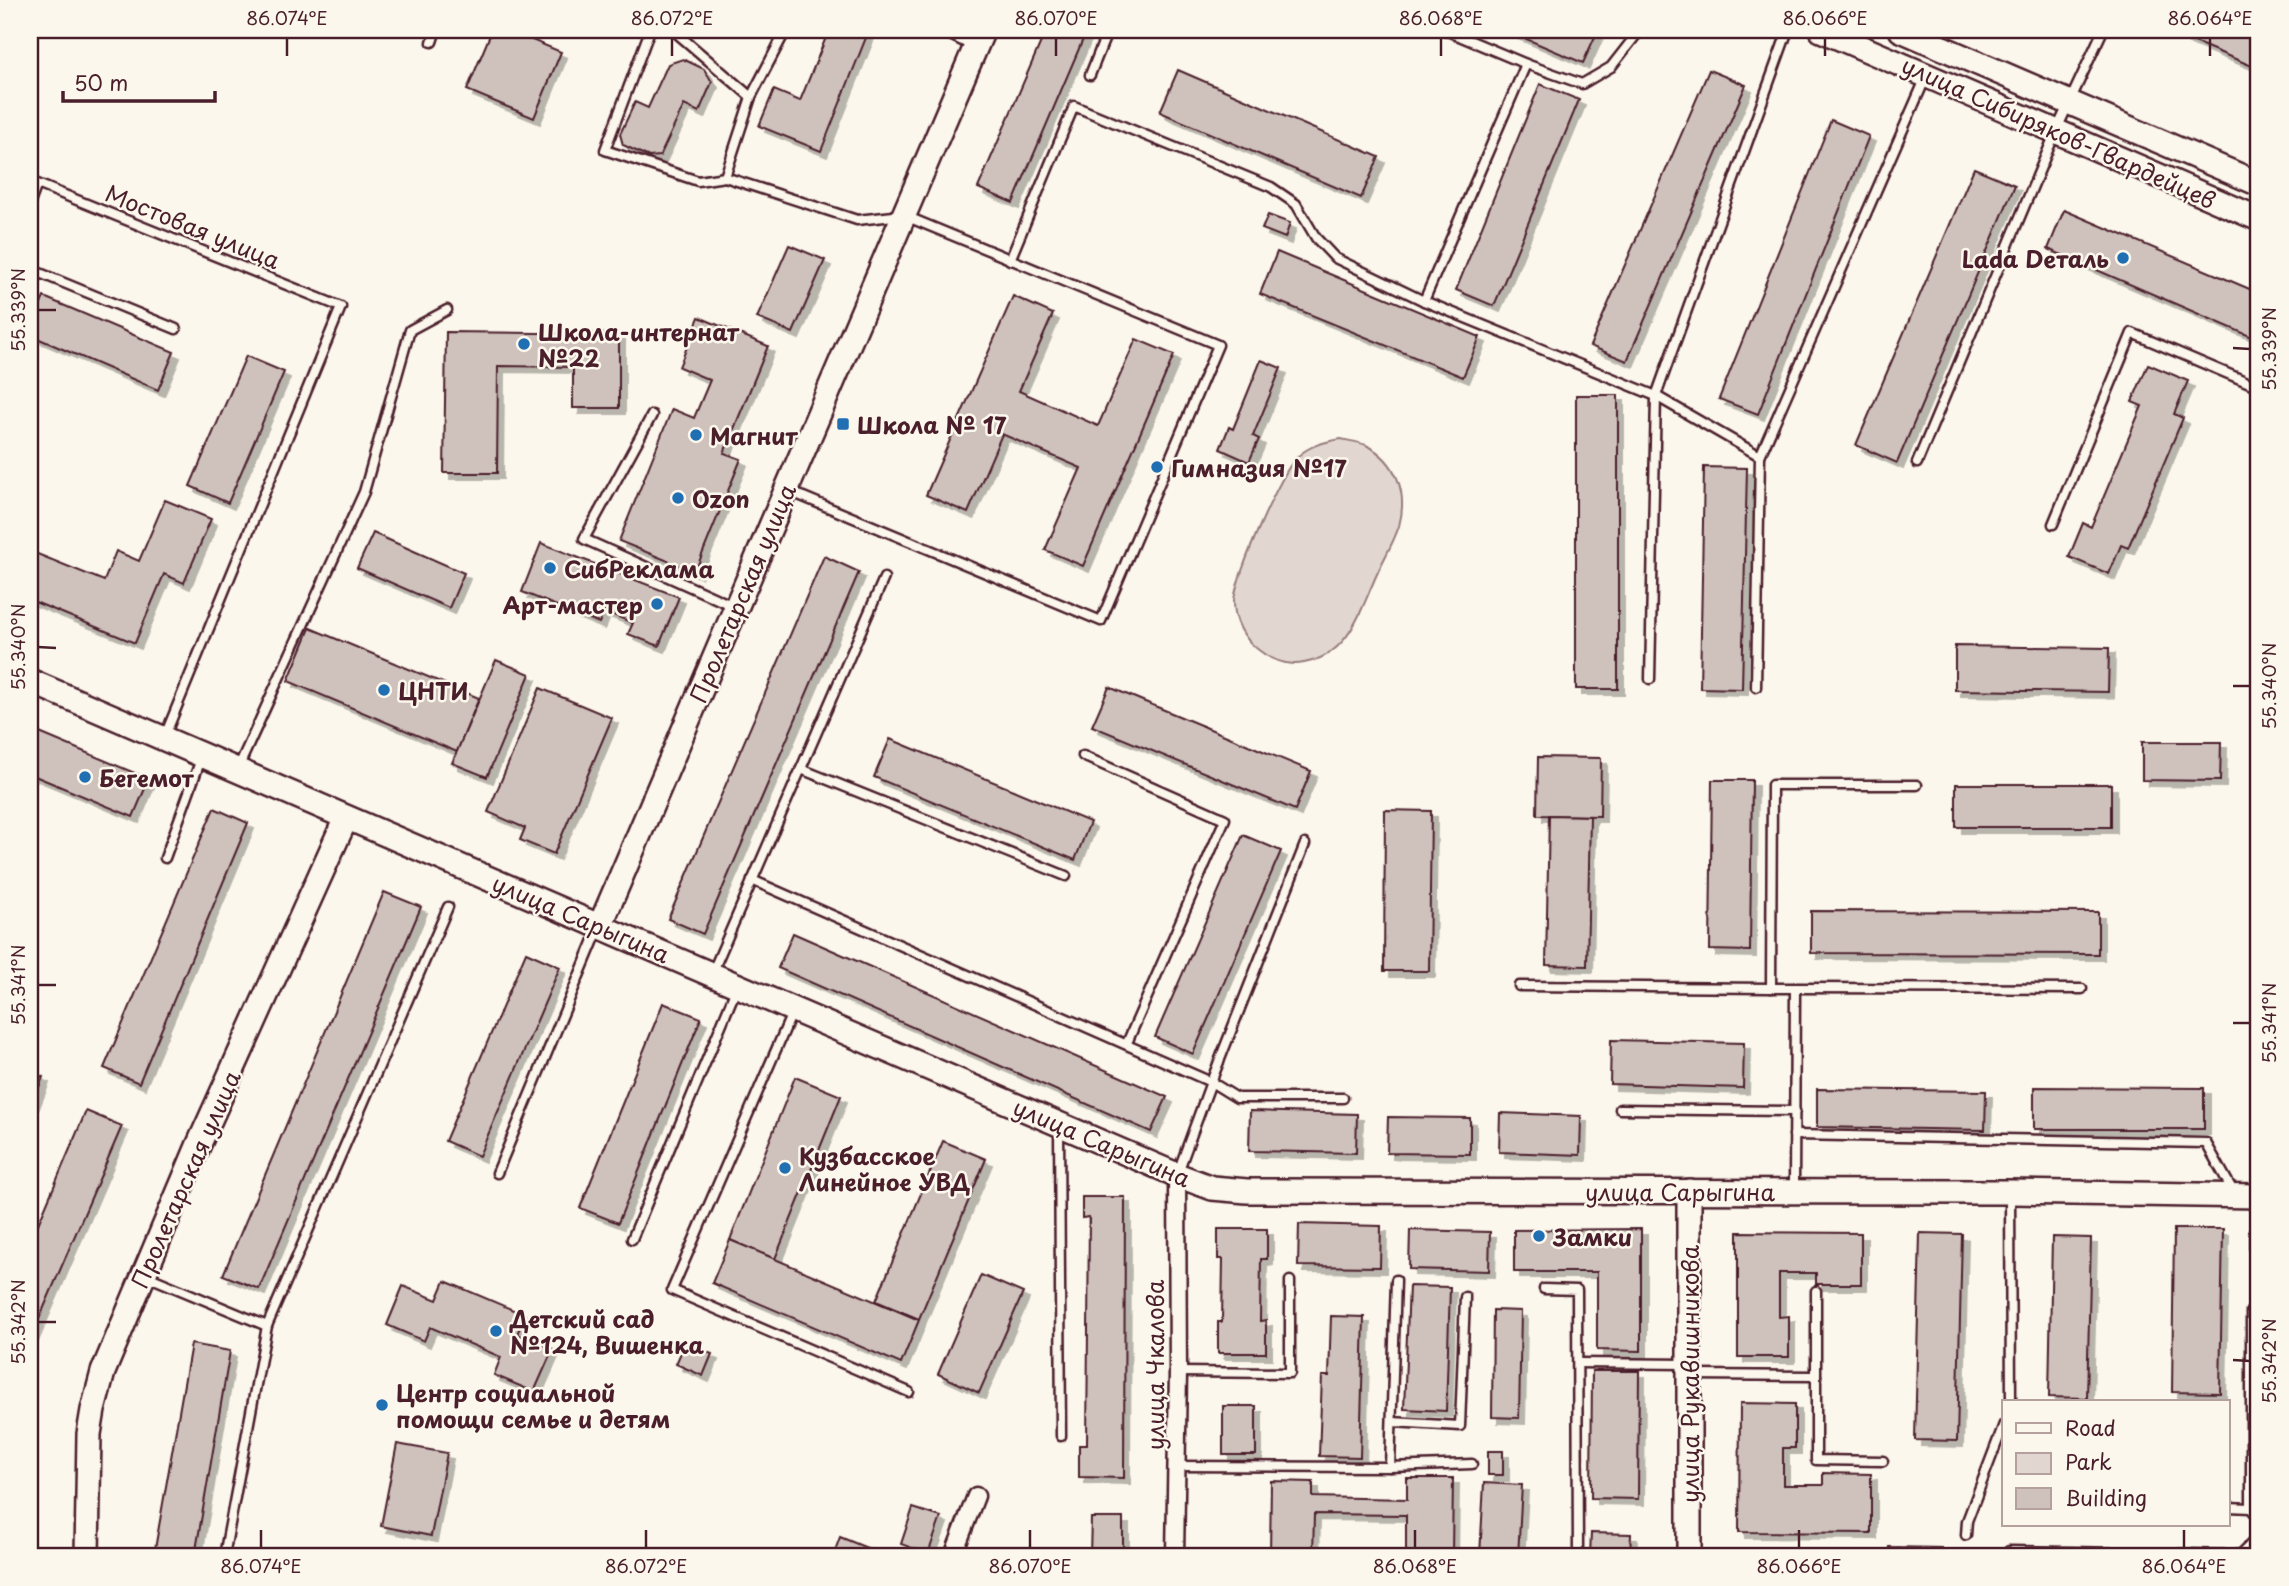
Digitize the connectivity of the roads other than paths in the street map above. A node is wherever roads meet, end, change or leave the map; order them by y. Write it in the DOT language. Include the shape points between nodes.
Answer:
graph roads {
  1 [pos="166,30"];
  2 [pos="198,30"];
  3 [pos="436,30"];
  4 [pos="650,30"];
  5 [pos="673,30"];
  6 [pos="786,30"];
  7 [pos="940,30"];
  8 [pos="1108,30"];
  9 [pos="1445,30"];
  10 [pos="1640,30"];
  11 [pos="1788,30"];
  12 [pos="1821,30"];
  13 [pos="1901,30"];
  14 [pos="2103,30"];
  15 [pos="979,39"];
  16 [pos="432,42"];
  17 [pos="1526,64"];
  18 [pos="1927,74"];
  19 [pos="1090,75"];
  20 [pos="751,97"];
  21 [pos="2069,102"];
  22 [pos="2056,131"];
  23 [pos="725,177"];
  24 [pos="34,182"];
  25 [pos="2259,184"];
  26 [pos="30,203"];
  27 [pos="903,215"];
  28 [pos="2259,219"];
  29 [pos="1010,260"];
  30 [pos="30,269"];
  31 [pos="1424,301"];
  32 [pos="447,310"];
  33 [pos="176,329"];
  34 [pos="2259,387"];
  35 [pos="1656,396"];
  36 [pos="652,415"];
  37 [pos="1760,456"];
  38 [pos="1917,463"];
  39 [pos="786,490"];
  40 [pos="2053,524"];
  41 [pos="884,578"];
  42 [pos="736,608"];
  43 [pos="1650,680"];
  44 [pos="30,681"];
  45 [pos="1756,687"];
  46 [pos="164,739"];
  47 [pos="202,756"];
  48 [pos="1083,756"];
  49 [pos="801,769"];
  50 [pos="237,771"];
  51 [pos="1917,785"];
  52 [pos="346,818"];
  53 [pos="1305,844"];
  54 [pos="165,858"];
  55 [pos="1066,876"];
  56 [pos="752,880"];
  57 [pos="448,907"];
  58 [pos="600,926"];
  59 [pos="712,973"];
  60 [pos="738,985"];
  61 [pos="1519,986"];
  62 [pos="1771,988"];
  63 [pos="1795,988"];
  64 [pos="2082,989"];
  65 [pos="794,1009"];
  66 [pos="1126,1043"];
  67 [pos="1211,1082"];
  68 [pos="1343,1098"];
  69 [pos="1620,1109"];
  70 [pos="1794,1111"];
  71 [pos="1059,1124"];
  72 [pos="1794,1135"];
  73 [pos="497,1173"];
  74 [pos="1177,1175"];
  75 [pos="1689,1191"];
  76 [pos="1794,1192"];
  77 [pos="2010,1192"];
  78 [pos="2235,1195"];
  79 [pos="2259,1196"];
  80 [pos="632,1239"];
  81 [pos="144,1275"];
  82 [pos="1396,1280"];
  83 [pos="1290,1281"];
  84 [pos="1544,1289"];
  85 [pos="1816,1291"];
  86 [pos="1465,1297"];
  87 [pos="2251,1311"];
  88 [pos="267,1326"];
  89 [pos="1578,1363"];
  90 [pos="1688,1369"];
  91 [pos="1178,1373"];
  92 [pos="1816,1376"];
  93 [pos="909,1392"];
  94 [pos="2011,1400"];
  95 [pos="1392,1422"];
  96 [pos="2002,1429"];
  97 [pos="1061,1436"];
  98 [pos="1883,1461"];
  99 [pos="1472,1464"];
  100 [pos="1176,1466"];
  101 [pos="1390,1467"];
  102 [pos="976,1496"];
  103 [pos="2230,1507"];
  104 [pos="2251,1508"];
  105 [pos="2259,1519"];
  106 [pos="1966,1535"];
  107 [pos="2259,1536"];
  108 [pos="2010,1551"];
  109 [pos="87,1556"];
  110 [pos="225,1556"];
  111 [pos="953,1556"];
  112 [pos="1175,1556"];
  113 [pos="1578,1556"];
  114 [pos="1689,1556"];
  1 -- 2 [label="lane"];
  3 -- 16 [label="lane"];
  4 -- 23 [label="lane" via="605,150 698,181"];
  5 -- 20 [label="lane"];
  6 -- 20 [label="lane"];
  7 -- 15 [label="lane"];
  8 -- 19 [label="lane"];
  9 -- 17 [label="lane"];
  10 -- 17 [label="lane" via="1611,67 1582,84"];
  11 -- 35 [label="lane"];
  12 -- 18 [label="street, улица Сибиряков-Гвардейцев"];
  13 -- 21 [label="street, улица Сибиряков-Гвардейцев" via="1941,42"];
  14 -- 21 [label="lane"];
  15 -- 27 [label="street, Пролетарская улица"];
  17 -- 31 [label="lane"];
  18 -- 22 [label="street, улица Сибиряков-Гвардейцев"];
  18 -- 37 [label="lane"];
  20 -- 23 [label="lane"];
  21 -- 22 [label="lane"];
  21 -- 25 [label="street, улица Сибиряков-Гвардейцев"];
  22 -- 28 [label="street, улица Сибиряков-Гвардейцев"];
  22 -- 38 [label="lane"];
  23 -- 27 [label="lane" via="857,220"];
  24 -- 26 [label="lane"];
  24 -- 46 [label="lane, Мостовая улица" via="341,306"];
  27 -- 29 [label="lane"];
  27 -- 39 [label="street, Пролетарская улица"];
  29 -- 31 [label="lane" via="1074,106 1271,187 1296,204 1315,237 1335,258"];
  29 -- 39 [label="lane" via="1217,345 1101,621"];
  30 -- 33 [label="lane"];
  31 -- 35 [label="lane"];
  32 -- 50 [label="lane" via="410,330 364,492"];
  34 -- 40 [label="lane" via="2132,333"];
  35 -- 37 [label="lane"];
  35 -- 43 [label="lane"];
  36 -- 42 [label="lane" via="584,539"];
  37 -- 45 [label="lane"];
  39 -- 42 [label="street, Пролетарская улица"];
  41 -- 49 [label="lane"];
  42 -- 58 [label="street, Пролетарская улица"];
  44 -- 46 [label="street, улица Сарыгина"];
  46 -- 47 [label="street, улица Сарыгина"];
  47 -- 50 [label="street, улица Сарыгина"];
  47 -- 54 [label="lane"];
  48 -- 66 [label="lane" via="1225,819"];
  49 -- 55 [label="lane"];
  49 -- 56 [label="lane"];
  50 -- 52 [label="street, улица Сарыгина"];
  51 -- 62 [label="lane" via="1772,785"];
  52 -- 58 [label="street, улица Сарыгина"];
  52 -- 81 [label="street, Пролетарская улица"];
  53 -- 67 [label="lane"];
  56 -- 59 [label="lane"];
  56 -- 66 [label="lane"];
  57 -- 88 [label="lane"];
  58 -- 59 [label="street, улица Сарыгина"];
  58 -- 73 [label="lane"];
  59 -- 60 [label="street, улица Сарыгина"];
  60 -- 65 [label="street, улица Сарыгина"];
  60 -- 80 [label="lane"];
  61 -- 62 [label="lane"];
  62 -- 63 [label="lane"];
  63 -- 64 [label="lane"];
  63 -- 70 [label="lane"];
  65 -- 71 [label="street, улица Сарыгина"];
  65 -- 93 [label="lane" via="672,1290"];
  66 -- 67 [label="lane"];
  67 -- 68 [label="lane" via="1237,1098"];
  67 -- 74 [label="lane"];
  69 -- 70 [label="lane"];
  70 -- 72 [label="lane"];
  71 -- 74 [label="street, улица Сарыгина"];
  71 -- 97 [label="lane"];
  72 -- 76 [label="lane"];
  72 -- 78 [label="lane" via="2206,1143"];
  74 -- 75 [label="street, улица Сарыгина" via="1212,1188 1247,1191"];
  74 -- 91 [label="street, улица Чкалова"];
  75 -- 76 [label="street, улица Сарыгина"];
  75 -- 90 [label="street, улица Рукавишникова"];
  76 -- 77 [label="street, улица Сарыгина"];
  77 -- 78 [label="street, улица Сарыгина"];
  77 -- 94 [label="lane"];
  78 -- 79 [label="street, улица Сарыгина"];
  81 -- 88 [label="lane"];
  81 -- 109 [label="street, Пролетарская улица" via="103,1372 93,1410"];
  82 -- 95 [label="lane"];
  83 -- 91 [label="lane" via="1290,1373"];
  84 -- 89 [label="lane" via="1577,1290"];
  85 -- 92 [label="lane"];
  86 -- 95 [label="lane" via="1460,1426"];
  87 -- 104 [label="lane"];
  88 -- 110 [label="lane"];
  89 -- 90 [label="lane"];
  89 -- 113 [label="lane"];
  90 -- 92 [label="lane"];
  90 -- 114 [label="street, улица Рукавишникова"];
  91 -- 100 [label="street, улица Чкалова"];
  92 -- 98 [label="lane" via="1816,1460"];
  95 -- 101 [label="lane"];
  96 -- 106 [label="lane" via="1967,1521"];
  99 -- 101 [label="lane"];
  100 -- 101 [label="lane"];
  100 -- 112 [label="street, улица Чкалова"];
  102 -- 111 [label="street"];
  103 -- 104 [label="lane"];
  104 -- 105 [label="lane"];
  107 -- 108 [label="lane" via="2240,1555"];
}
